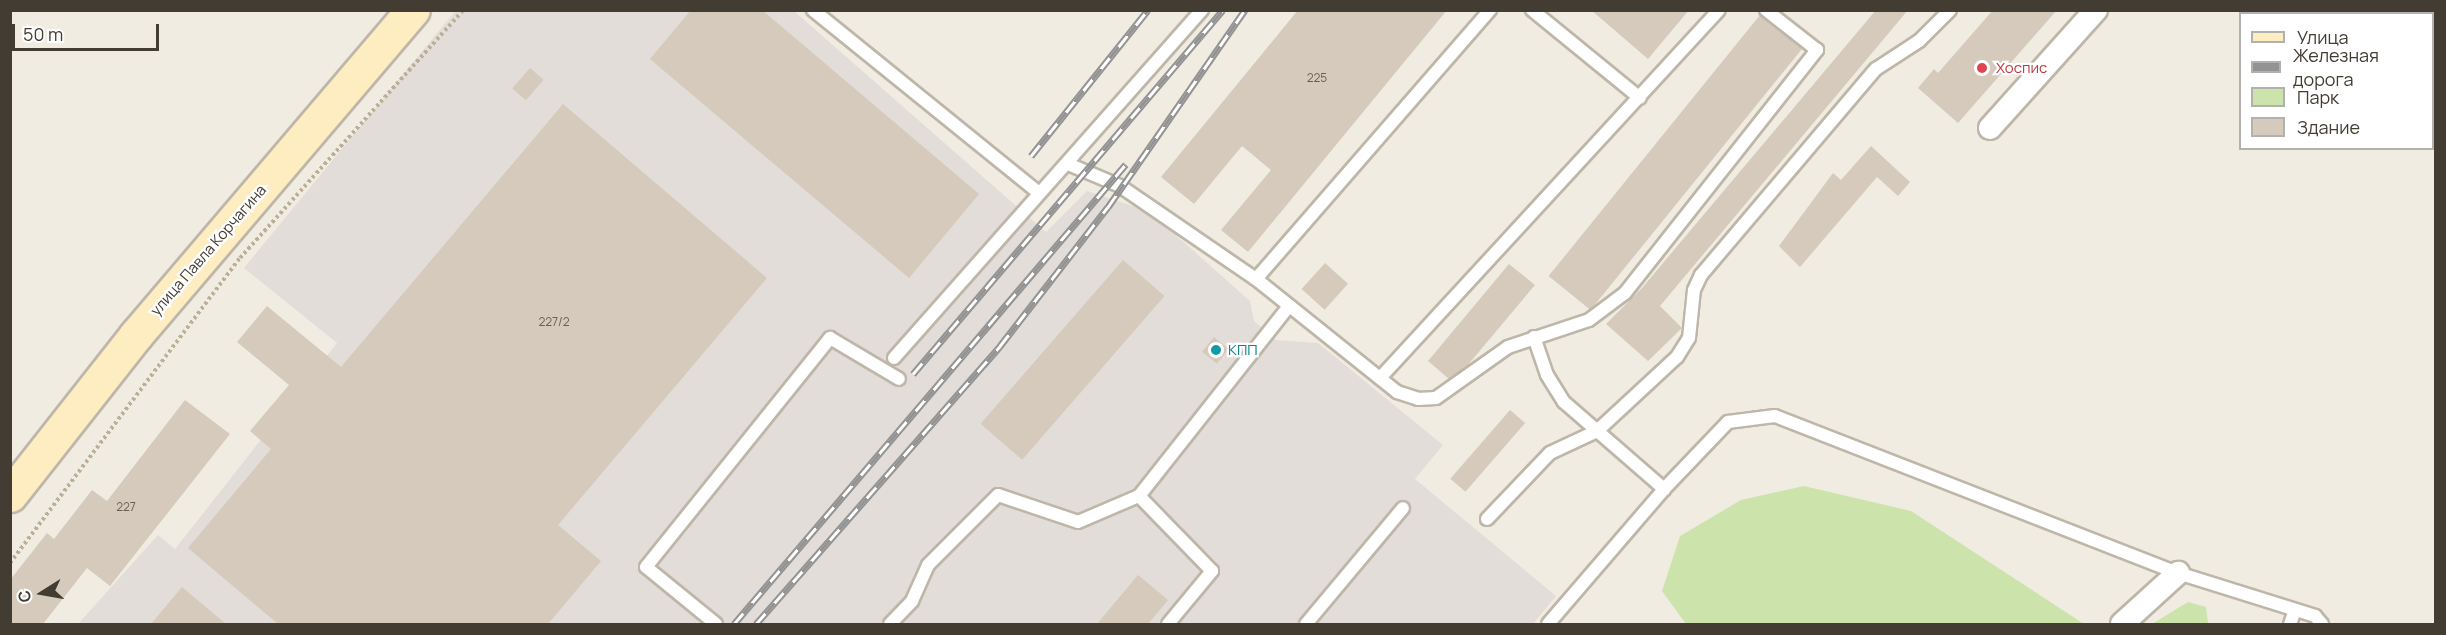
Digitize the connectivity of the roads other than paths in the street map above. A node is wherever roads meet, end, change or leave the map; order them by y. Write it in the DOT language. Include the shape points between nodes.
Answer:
graph roads {
  1 [pos="413,10"];
  2 [pos="813,10"];
  3 [pos="1202,10"];
  4 [pos="1490,10"];
  5 [pos="1532,10"];
  6 [pos="1719,10"];
  7 [pos="1766,10"];
  8 [pos="1950,10"];
  9 [pos="2096,10"];
  10 [pos="1640,98"];
  11 [pos="1990,128"];
  12 [pos="1068,164"];
  13 [pos="1039,193"];
  14 [pos="1256,279"];
  15 [pos="1289,306"];
  16 [pos="1534,337"];
  17 [pos="894,358"];
  18 [pos="1380,378"];
  19 [pos="899,379"];
  20 [pos="1597,431"];
  21 [pos="1664,489"];
  22 [pos="10,495"];
  23 [pos="1139,496"];
  24 [pos="1403,508"];
  25 [pos="1487,519"];
  26 [pos="2178,573"];
  27 [pos="2295,610"];
  28 [pos="716,624"];
  29 [pos="890,624"];
  30 [pos="1168,624"];
  31 [pos="1306,624"];
  32 [pos="1548,624"];
  33 [pos="2122,624"];
  34 [pos="2290,624"];
  35 [pos="2322,624"];
  1 -- 22 [label="main road, улица Павла Корчагина" via="136,335"];
  2 -- 13 [label="lane"];
  3 -- 12 [label="lane"];
  4 -- 14 [label="lane"];
  5 -- 10 [label="lane"];
  6 -- 10 [label="lane"];
  7 -- 16 [label="lane" via="1817,50 1625,293 1588,320"];
  8 -- 20 [label="lane" via="1918,41 1876,69 1701,275 1684,349"];
  9 -- 11 [label="street"];
  10 -- 18 [label="lane"];
  12 -- 13 [label="lane"];
  12 -- 14 [label="lane" via="1112,181"];
  13 -- 17 [label="lane"];
  14 -- 15 [label="lane"];
  15 -- 18 [label="lane"];
  15 -- 23 [label="lane"];
  16 -- 18 [label="lane" via="1508,347 1436,398 1407,396"];
  16 -- 20 [label="lane" via="1547,375 1564,402"];
  19 -- 28 [label="lane" via="830,338 646,567"];
  20 -- 21 [label="lane"];
  20 -- 25 [label="lane" via="1550,453"];
  21 -- 26 [label="lane" via="1728,422 1775,416"];
  21 -- 32 [label="lane"];
  23 -- 29 [label="lane" via="1078,522 998,495 928,565 912,601"];
  23 -- 30 [label="lane" via="1212,571"];
  24 -- 31 [label="lane"];
  26 -- 27 [label="lane"];
  26 -- 33 [label="street"];
  27 -- 34 [label="lane"];
  27 -- 35 [label="lane" via="2315,616"];
}
